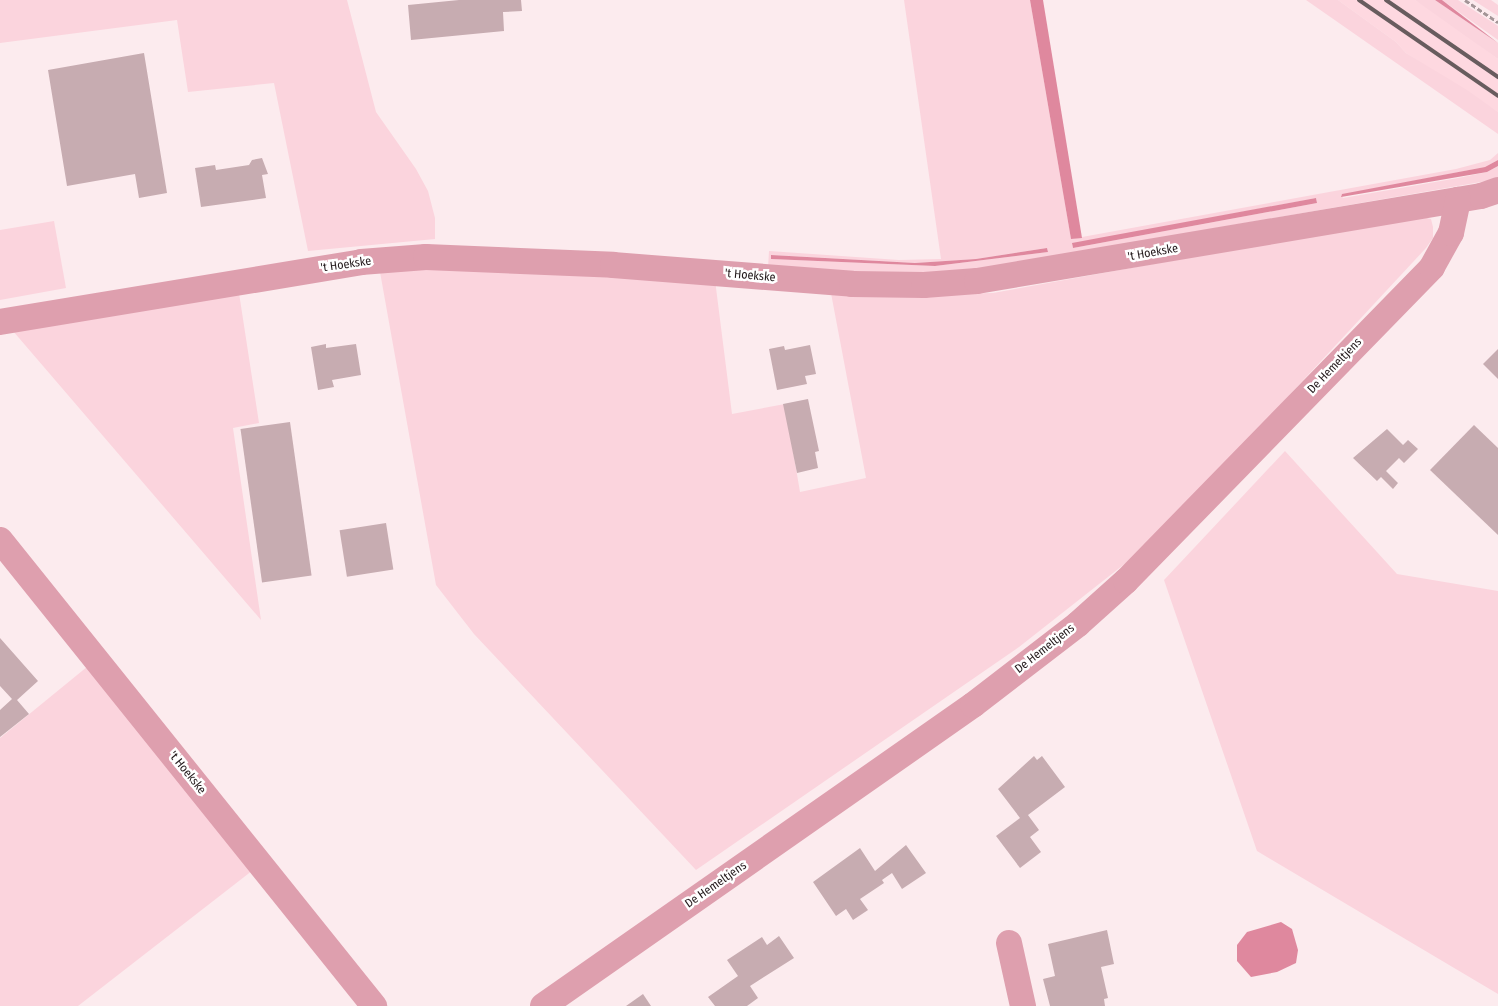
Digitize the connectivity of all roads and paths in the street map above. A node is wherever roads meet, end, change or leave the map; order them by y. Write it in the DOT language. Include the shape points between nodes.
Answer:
graph roads {
  1 [pos="1465,0"];
  2 [pos="1498,22"];
  3 [pos="1498,190"];
  4 [pos="1458,200"];
  5 [pos="0,322"];
  6 [pos="0,540"];
  7 [pos="1008,942"];
  8 [pos="374,1006"];
  9 [pos="542,1006"];
  10 [pos="1023,1006"];
  1 -- 2 [label="path"];
  3 -- 4 [label="street, 't Hoekske"];
  4 -- 5 [label="street, 't Hoekske" via="978,281 924,285 852,284 614,265 426,257 361,262"];
  4 -- 9 [label="street, De Hemeltjens" via="1451,233 1432,267 1126,581 1085,618 974,705"];
  6 -- 8 [label="street, 't Hoekske"];
  7 -- 10 [label="street"];
}
